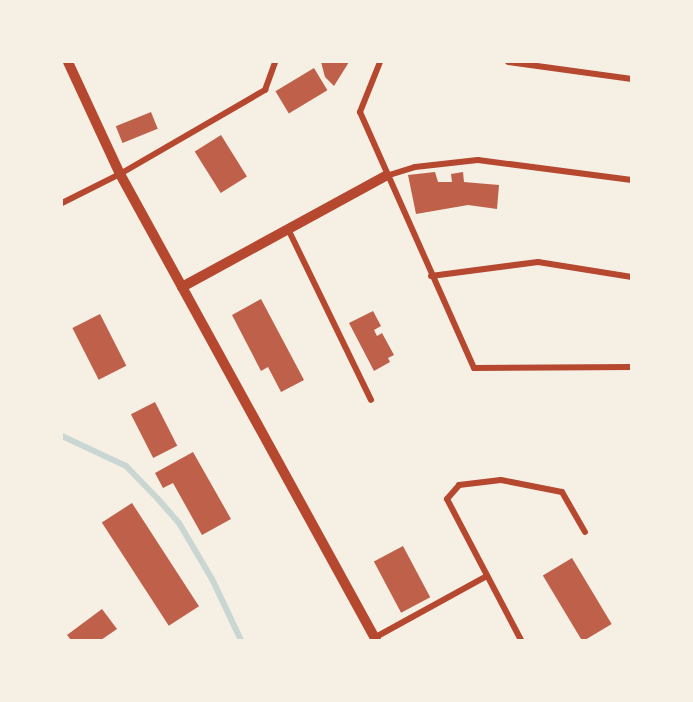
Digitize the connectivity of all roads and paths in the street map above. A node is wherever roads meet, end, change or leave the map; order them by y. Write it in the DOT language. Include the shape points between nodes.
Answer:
graph roads {
  1 [pos="68,62"];
  2 [pos="275,62"];
  3 [pos="380,62"];
  4 [pos="508,62"];
  5 [pos="632,79"];
  6 [pos="120,174"];
  7 [pos="386,176"];
  8 [pos="632,180"];
  9 [pos="62,203"];
  10 [pos="287,229"];
  11 [pos="431,276"];
  12 [pos="632,276"];
  13 [pos="182,287"];
  14 [pos="632,367"];
  15 [pos="371,400"];
  16 [pos="585,532"];
  17 [pos="487,576"];
  18 [pos="375,639"];
  19 [pos="521,640"];
  1 -- 6 [label="street"];
  2 -- 6 [label="street" via="265,90"];
  3 -- 7 [label="street" via="360,112"];
  4 -- 5 [label="street"];
  6 -- 9 [label="street"];
  6 -- 13 [label="street"];
  7 -- 8 [label="street" via="415,167 478,160"];
  7 -- 10 [label="street"];
  7 -- 11 [label="street"];
  10 -- 13 [label="street"];
  10 -- 15 [label="street"];
  11 -- 12 [label="street" via="538,262"];
  11 -- 14 [label="street" via="474,368"];
  13 -- 18 [label="street"];
  16 -- 17 [label="street" via="562,492 501,480 459,485 447,499"];
  17 -- 18 [label="street"];
  17 -- 19 [label="street"];
}
